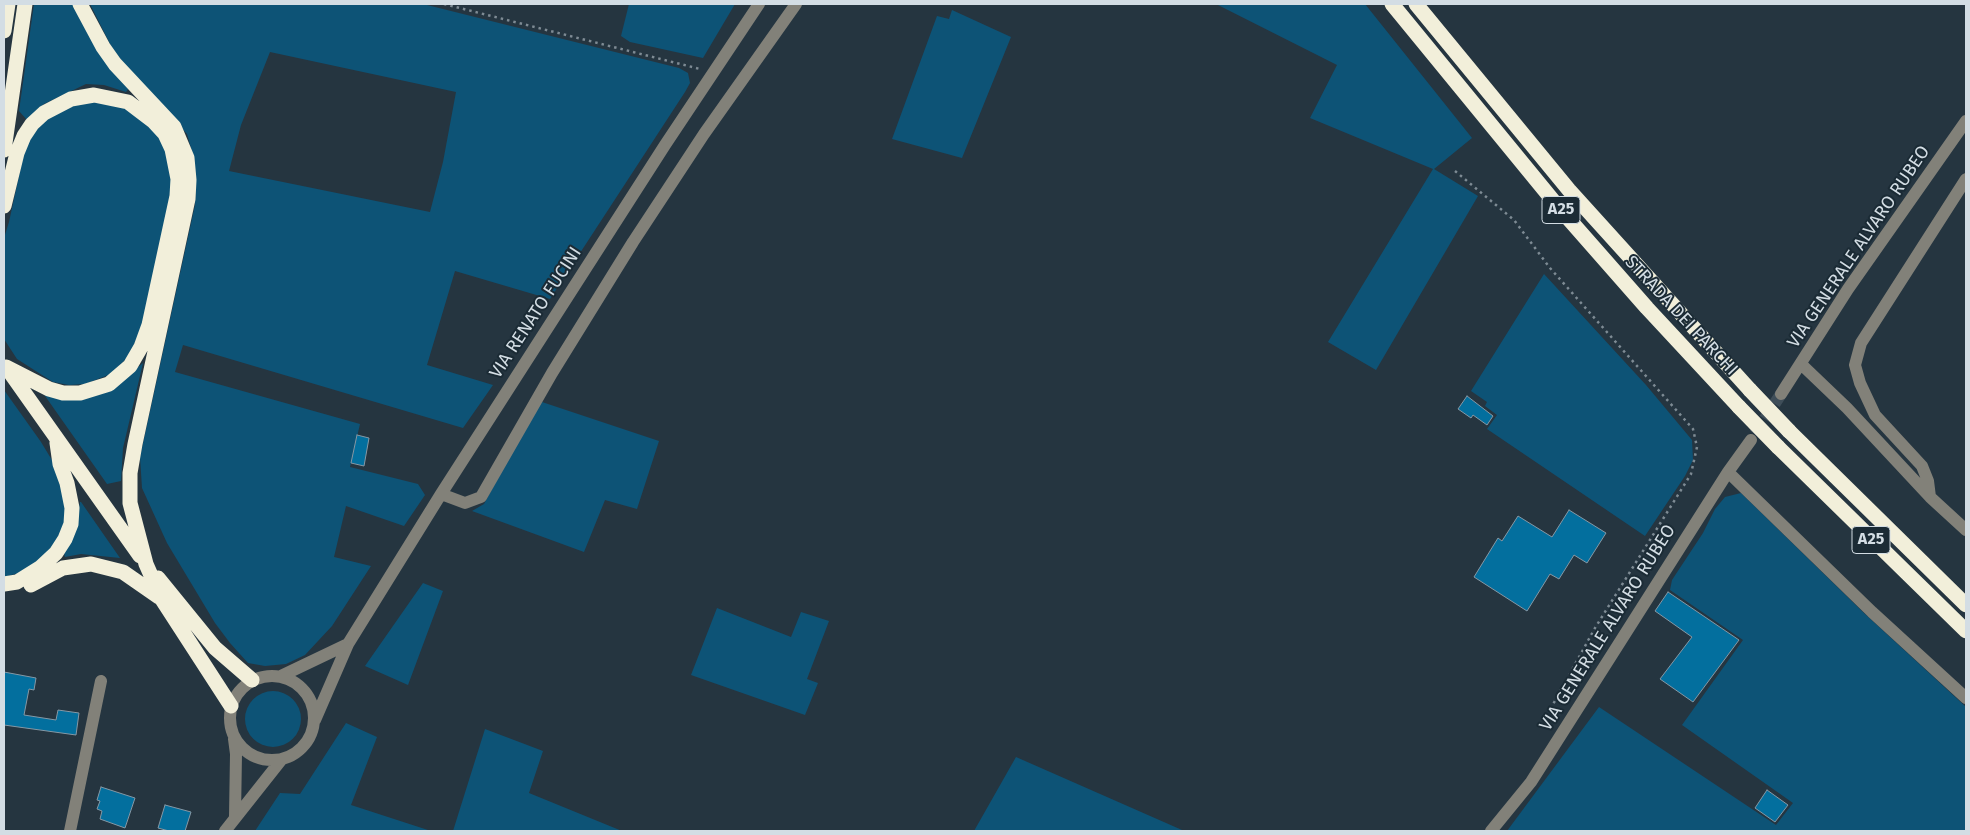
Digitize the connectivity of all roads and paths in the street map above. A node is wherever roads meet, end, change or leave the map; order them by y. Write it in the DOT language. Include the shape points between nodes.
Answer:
graph roads {
  1 [pos="8,4"];
  2 [pos="25,4"];
  3 [pos="80,4"];
  4 [pos="444,4"];
  5 [pos="759,4"];
  6 [pos="796,4"];
  7 [pos="1392,4"];
  8 [pos="1416,4"];
  9 [pos="4,30"];
  10 [pos="713,72"];
  11 [pos="1966,121"];
  12 [pos="4,150"];
  13 [pos="1455,171"];
  14 [pos="1966,179"];
  15 [pos="4,206"];
  16 [pos="1801,364"];
  17 [pos="5,365"];
  18 [pos="1781,394"];
  19 [pos="56,439"];
  20 [pos="1751,440"];
  21 [pos="1728,472"];
  22 [pos="441,494"];
  23 [pos="1930,497"];
  24 [pos="1966,530"];
  25 [pos="146,564"];
  26 [pos="4,584"];
  27 [pos="4,594"];
  28 [pos="161,598"];
  29 [pos="1966,604"];
  30 [pos="1966,631"];
  31 [pos="348,644"];
  32 [pos="281,676"];
  33 [pos="252,680"];
  34 [pos="101,681"];
  35 [pos="1966,698"];
  36 [pos="231,706"];
  37 [pos="314,720"];
  38 [pos="234,735"];
  39 [pos="1558,739"];
  40 [pos="282,759"];
  41 [pos="235,816"];
  42 [pos="70,831"];
  43 [pos="224,831"];
  44 [pos="1491,831"];
  1 -- 9 [label="highway"];
  2 -- 12 [label="highway"];
  3 -- 25 [label="highway" via="115,64 174,127 187,158 188,199 130,473 130,503"];
  4 -- 10 [label="path"];
  5 -- 10 [label="street, VIA RENATO FUCINI"];
  6 -- 22 [label="street" via="633,242 481,496 465,503"];
  7 -- 30 [label="highway, STRADA DEI PARCHI / A25, bridge" via="1560,209 1647,308 1778,447"];
  8 -- 29 [label="highway, STRADA DEI PARCHI / A25, bridge" via="1569,190 1750,390"];
  10 -- 22 [label="street, VIA RENATO FUCINI"];
  11 -- 16 [label="street, VIA GENERALE ALVARO RUBEO" via="1848,289"];
  13 -- 39 [label="path" via="1514,220 1550,268 1693,429 1697,447 1691,474 1590,636 1551,708"];
  14 -- 23 [label="street" via="1860,343 1855,365 1875,415 1922,466"];
  15 -- 17 [label="highway" via="24,136 44,113 71,99 94,95 128,102 153,121 165,134 172,149 178,179 177,196 149,325 130,366 109,384 80,393 63,393"];
  16 -- 18 [label="street, VIA GENERALE ALVARO RUBEO"];
  16 -- 23 [label="street"];
  17 -- 19 [label="highway"];
  19 -- 25 [label="highway"];
  19 -- 26 [label="highway" via="71,496 71,524 65,539 49,561 26,577"];
  20 -- 21 [label="street, VIA GENERALE ALVARO RUBEO"];
  21 -- 35 [label="street"];
  21 -- 39 [label="street, VIA GENERALE ALVARO RUBEO"];
  22 -- 31 [label="street, VIA RENATO FUCINI"];
  23 -- 24 [label="street"];
  25 -- 28 [label="highway"];
  25 -- 33 [label="highway" via="215,648"];
  27 -- 28 [label="highway" via="23,589 63,568 91,564 123,572"];
  28 -- 36 [label="highway"];
  31 -- 32 [label="street"];
  31 -- 37 [label="street, VIA RENATO FUCINI"];
  32 -- 33 [label="street"];
  32 -- 37 [label="street" via="292,680 306,692 314,708"];
  33 -- 36 [label="street" via="239,692"];
  34 -- 42 [label="street"];
  36 -- 38 [label="street"];
  37 -- 40 [label="street" via="312,734 305,745"];
  38 -- 40 [label="street" via="254,756"];
  38 -- 41 [label="street"];
  39 -- 44 [label="street, VIA GENERALE ALVARO RUBEO" via="1531,782"];
  40 -- 41 [label="street"];
  41 -- 43 [label="street"];
}
